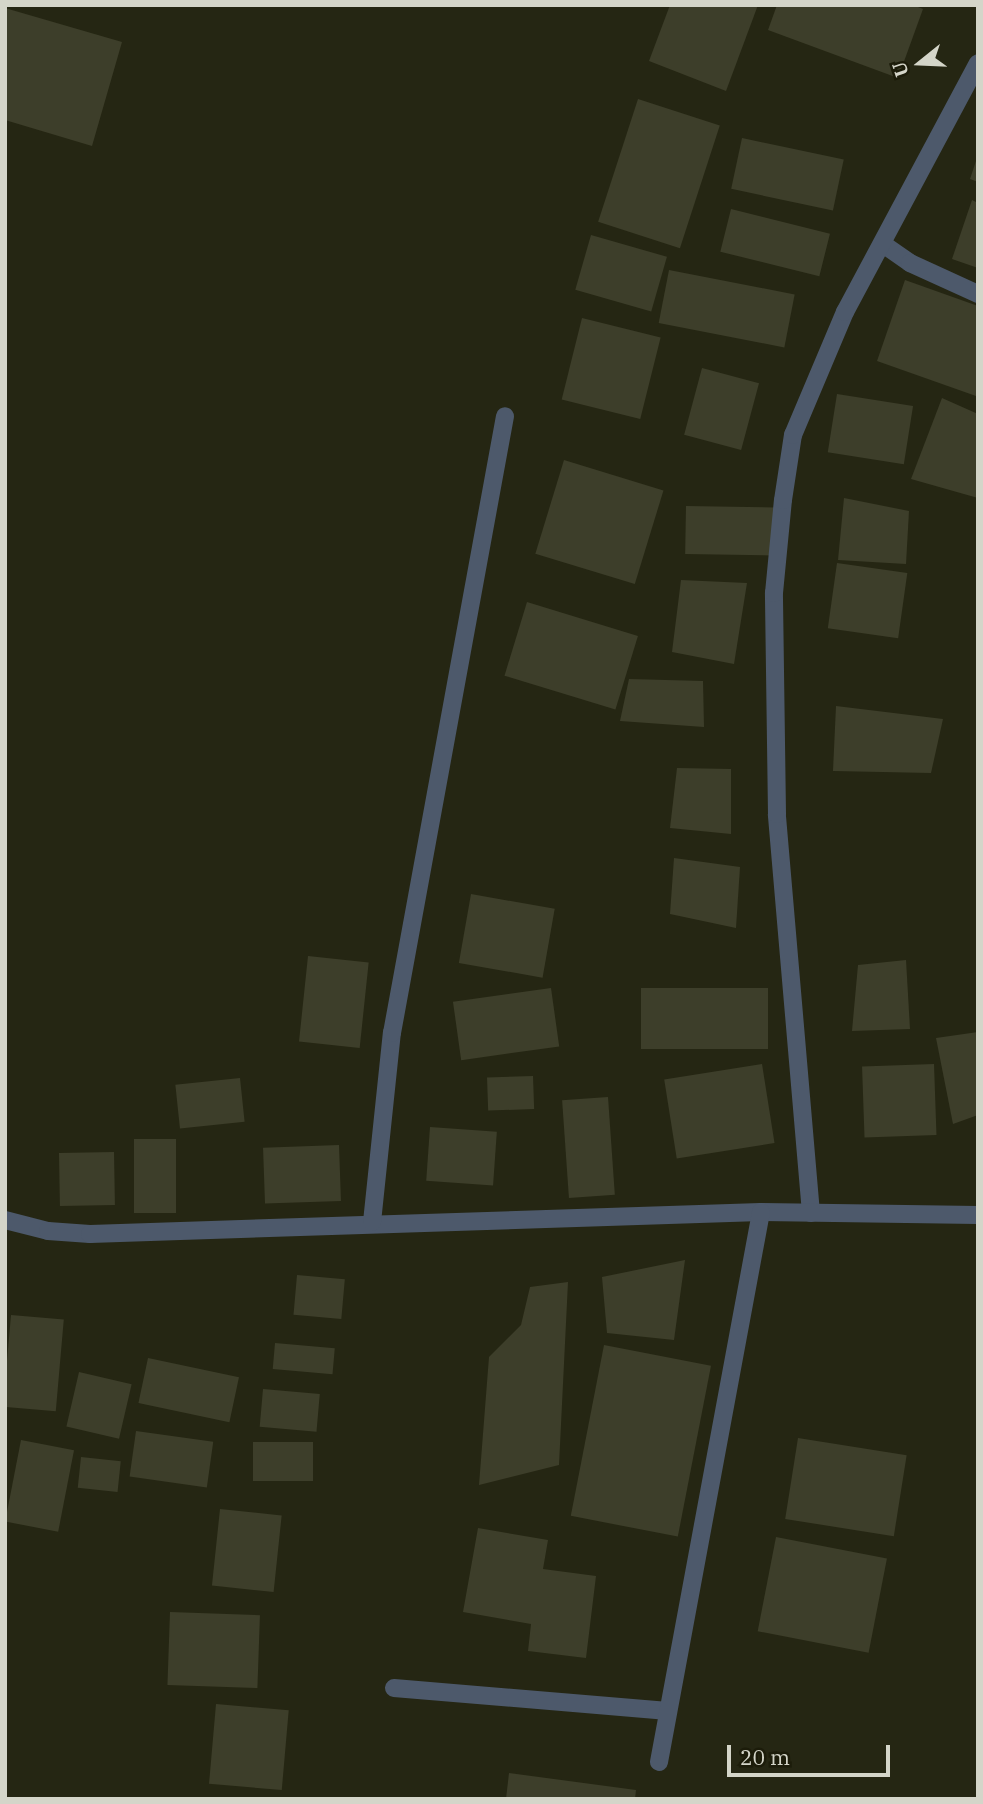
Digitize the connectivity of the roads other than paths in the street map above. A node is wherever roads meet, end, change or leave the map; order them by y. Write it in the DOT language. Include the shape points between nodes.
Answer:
graph roads {
  1 [pos="978,63"];
  2 [pos="883,244"];
  3 [pos="978,294"];
  4 [pos="505,416"];
  5 [pos="761,1212"];
  6 [pos="811,1213"];
  7 [pos="978,1215"];
  8 [pos="5,1220"];
  9 [pos="372,1222"];
  10 [pos="394,1688"];
  11 [pos="668,1711"];
  12 [pos="659,1762"];
  1 -- 2 [label="street"];
  2 -- 3 [label="street" via="910,263"];
  2 -- 6 [label="street" via="845,312 793,435 774,593 777,814"];
  4 -- 9 [label="street" via="392,1033"];
  5 -- 6 [label="street"];
  5 -- 9 [label="street"];
  5 -- 11 [label="street"];
  6 -- 7 [label="street"];
  8 -- 9 [label="street" via="48,1231 90,1234"];
  10 -- 11 [label="street"];
  11 -- 12 [label="street"];
}
